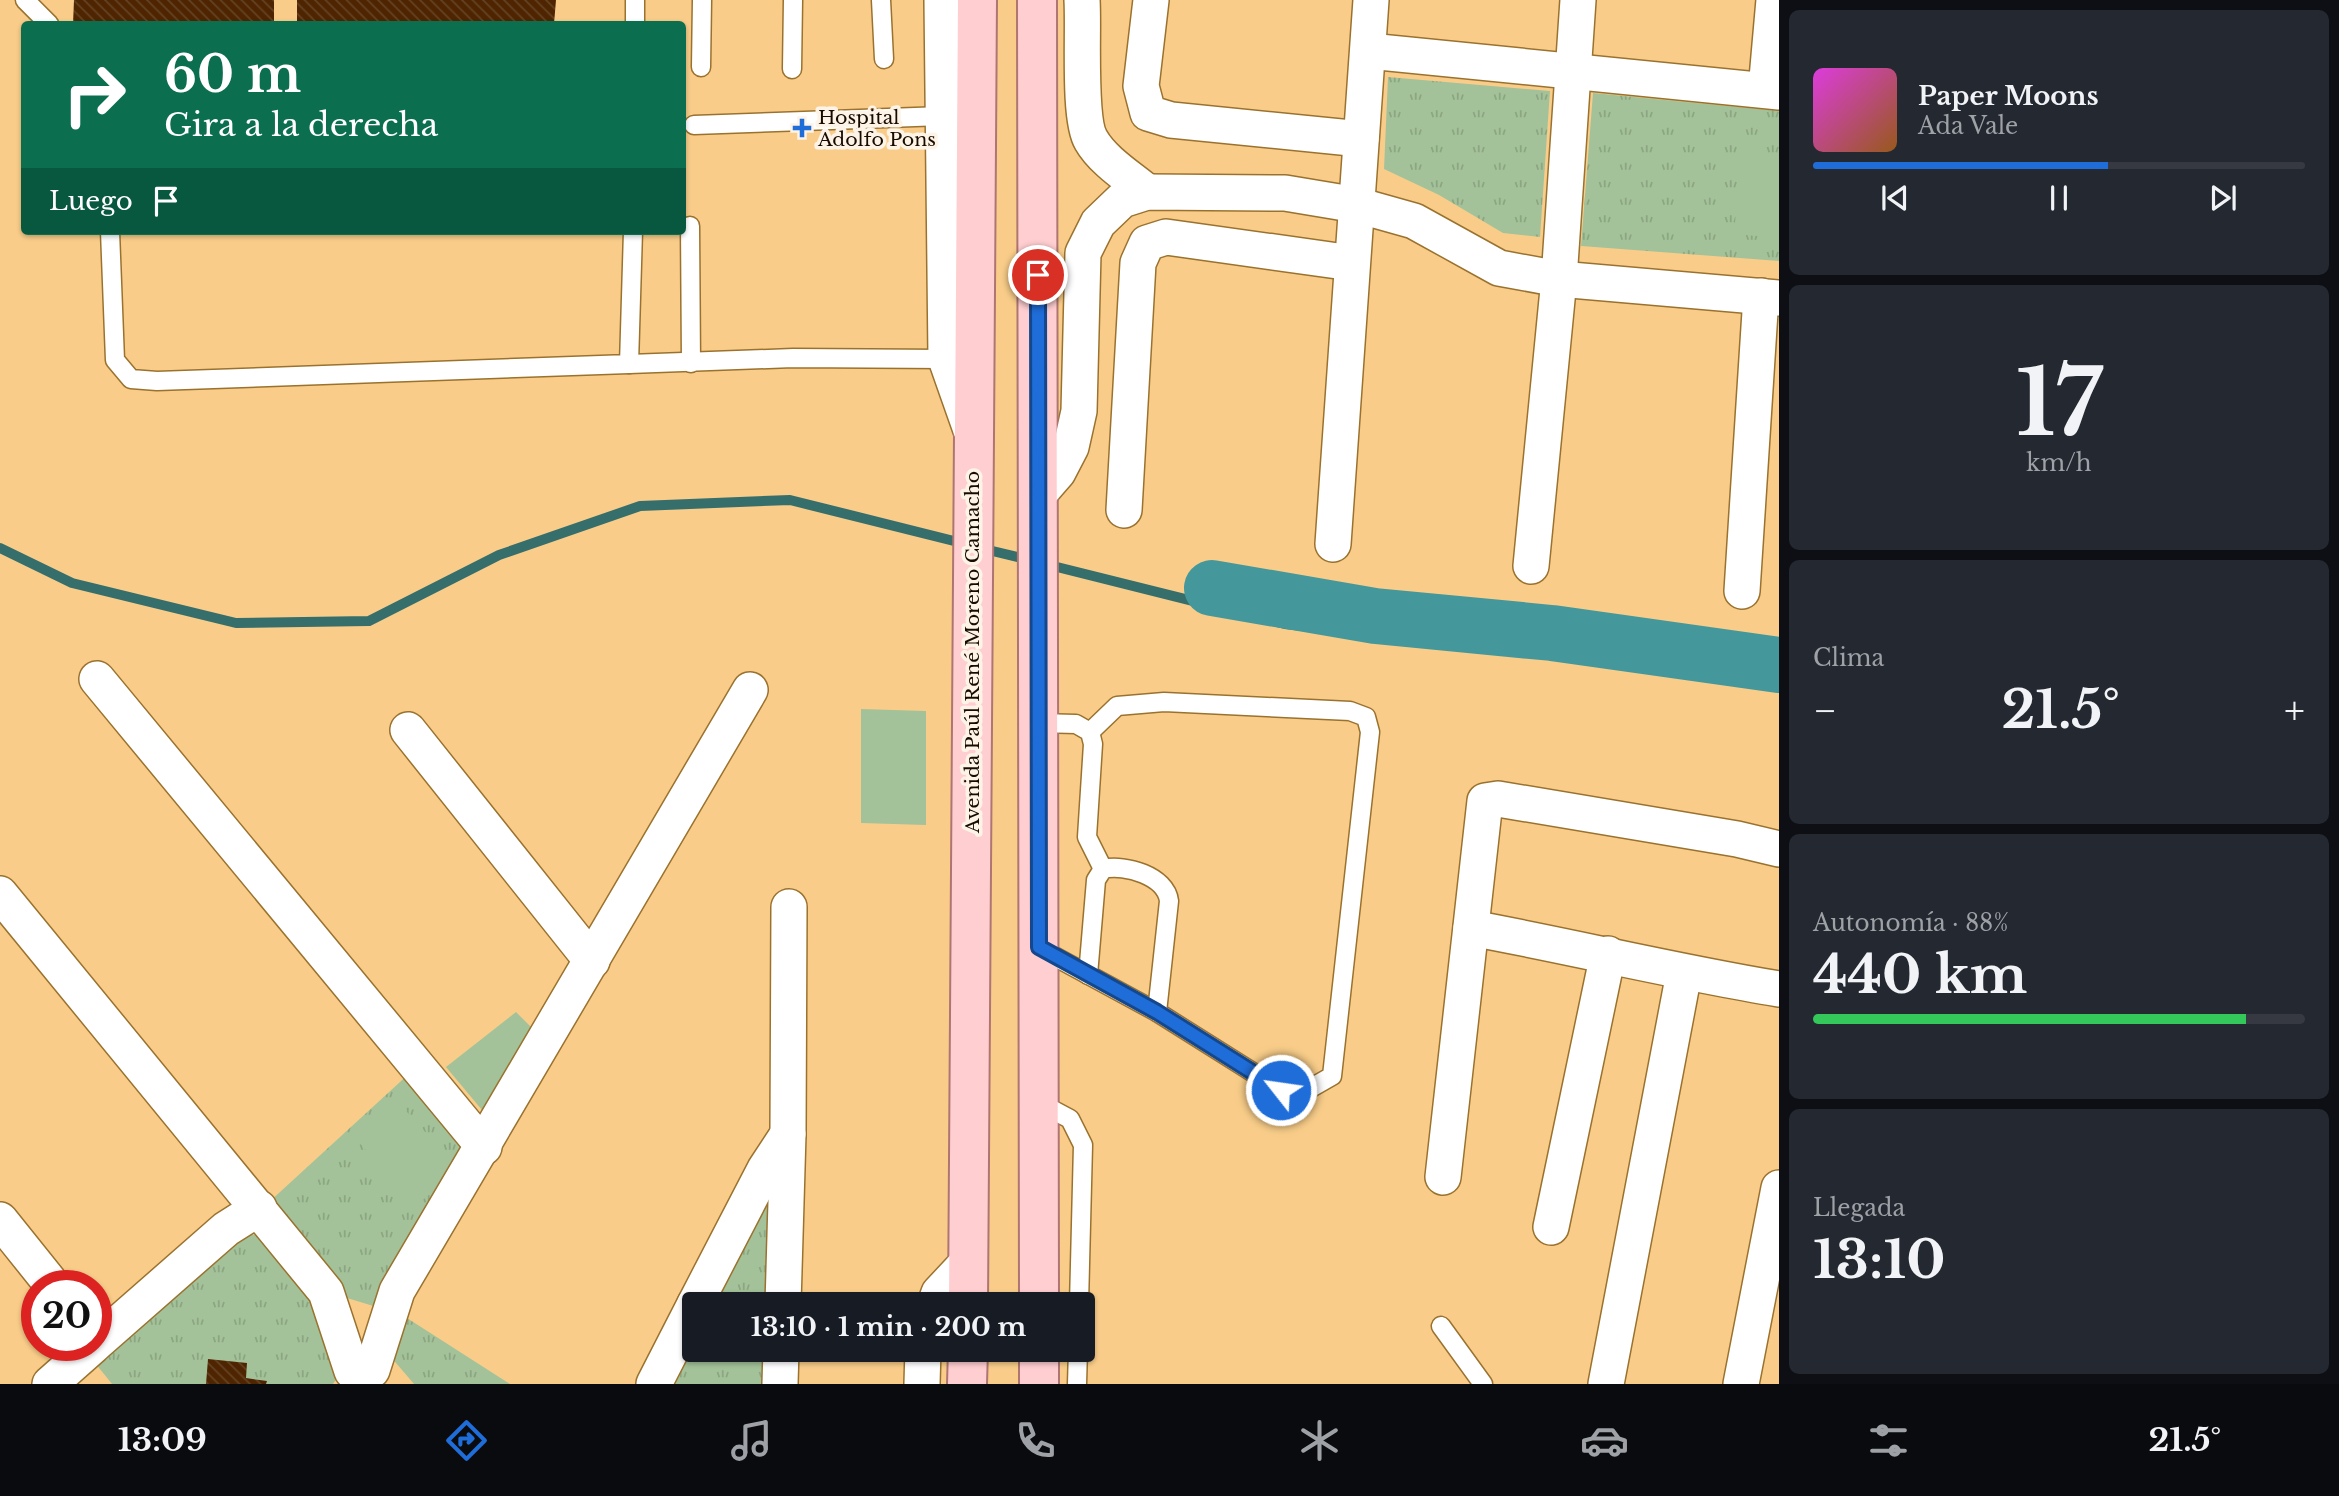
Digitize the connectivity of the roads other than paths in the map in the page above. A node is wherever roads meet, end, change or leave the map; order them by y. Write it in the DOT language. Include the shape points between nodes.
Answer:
graph roads {
  1 [pos="25,0"];
  2 [pos="635,0"];
  3 [pos="702,0"];
  4 [pos="793,0"];
  5 [pos="881,0"];
  6 [pos="942,0"];
  7 [pos="977,0"];
  8 [pos="1037,0"];
  9 [pos="1082,0"];
  10 [pos="1151,0"];
  11 [pos="1371,0"];
  12 [pos="1578,0"];
  13 [pos="1774,0"];
  14 [pos="46,21"];
  15 [pos="635,21"];
  16 [pos="1368,51"];
  17 [pos="884,59"];
  18 [pos="701,67"];
  19 [pos="792,69"];
  20 [pos="1571,72"];
  21 [pos="1772,91"];
  22 [pos="943,116"];
  23 [pos="694,125"];
  24 [pos="1361,139"];
  25 [pos="1147,192"];
  26 [pos="1357,205"];
  27 [pos="690,226"];
  28 [pos="110,235"];
  29 [pos="632,235"];
  30 [pos="1352,263"];
  31 [pos="1559,279"];
  32 [pos="1770,297"];
  33 [pos="946,359"];
  34 [pos="691,363"];
  35 [pos="629,364"];
  36 [pos="973,436"];
  37 [pos="1038,495"];
  38 [pos="1125,510"];
  39 [pos="1333,544"];
  40 [pos="1531,566"];
  41 [pos="1742,591"];
  42 [pos="97,679"];
  43 [pos="751,690"];
  44 [pos="1038,723"];
  45 [pos="408,730"];
  46 [pos="1090,732"];
  47 [pos="1779,849"];
  48 [pos="1103,869"];
  49 [pos="0,894"];
  50 [pos="789,907"];
  51 [pos="1471,928"];
  52 [pos="1039,947"];
  53 [pos="1608,954"];
  54 [pos="592,961"];
  55 [pos="1684,973"];
  56 [pos="1088,975"];
  57 [pos="1779,989"];
  58 [pos="1157,1012"];
  59 [pos="1038,1102"];
  60 [pos="788,1134"];
  61 [pos="484,1147"];
  62 [pos="1443,1177"];
  63 [pos="1779,1188"];
  64 [pos="259,1208"];
  65 [pos="0,1220"];
  66 [pos="1551,1227"];
  67 [pos="968,1262"];
  68 [pos="40,1270"];
  69 [pos="701,1292"];
  70 [pos="783,1292"];
  71 [pos="941,1292"];
  72 [pos="968,1292"];
  73 [pos="1039,1292"];
  74 [pos="1079,1292"];
  75 [pos="1441,1326"];
  76 [pos="112,1329"];
  77 [pos="682,1329"];
  78 [pos="76,1361"];
  79 [pos="781,1362"];
  80 [pos="923,1362"];
  81 [pos="968,1362"];
  82 [pos="1039,1362"];
  83 [pos="1078,1362"];
  84 [pos="363,1377"];
  85 [pos="50,1384"];
  86 [pos="654,1384"];
  87 [pos="780,1384"];
  88 [pos="922,1384"];
  89 [pos="967,1384"];
  90 [pos="1039,1384"];
  91 [pos="1077,1384"];
  92 [pos="1483,1384"];
  93 [pos="1606,1384"];
  94 [pos="1741,1384"];
  1 -- 14 [label="lane"];
  2 -- 15 [label="lane"];
  3 -- 18 [label="lane"];
  4 -- 19 [label="lane"];
  5 -- 17 [label="lane"];
  6 -- 22 [label="street"];
  7 -- 36 [label="main road, Avenida Paúl René Moreno Camacho"];
  8 -- 37 [label="main road"];
  9 -- 25 [label="street" via="1083,114 1091,140"];
  10 -- 24 [label="street" via="1141,86 1148,113 1171,120"];
  11 -- 16 [label="street"];
  12 -- 20 [label="street"];
  13 -- 21 [label="street"];
  16 -- 20 [label="street"];
  16 -- 24 [label="street"];
  20 -- 21 [label="street"];
  20 -- 31 [label="street"];
  22 -- 23 [label="lane"];
  22 -- 33 [label="street"];
  24 -- 26 [label="street"];
  25 -- 26 [label="street" via="1285,193"];
  25 -- 37 [label="street" via="1122,201 1098,223 1083,253 1079,411 1063,464"];
  26 -- 30 [label="street"];
  26 -- 31 [label="street" via="1414,221 1499,268"];
  27 -- 34 [label="lane"];
  28 -- 35 [label="lane" via="115,360 131,379"];
  29 -- 35 [label="lane"];
  30 -- 38 [label="street" via="1166,237 1147,243 1138,263"];
  30 -- 39 [label="street"];
  31 -- 32 [label="street"];
  31 -- 40 [label="street"];
  32 -- 41 [label="street"];
  33 -- 34 [label="lane"];
  33 -- 36 [label="street"];
  34 -- 35 [label="lane"];
  36 -- 67 [label="main road, Avenida Paúl René Moreno Camacho"];
  37 -- 44 [label="main road"];
  42 -- 61 [label="street"];
  43 -- 54 [label="street"];
  44 -- 46 [label="lane" via="1076,724"];
  44 -- 52 [label="main road"];
  45 -- 54 [label="street"];
  46 -- 48 [label="lane" via="1087,836"];
  46 -- 58 [label="lane" via="1117,706 1164,702 1350,712 1366,717 1370,732 1332,1076 1311,1088 1281,1090"];
  47 -- 51 [label="street" via="1498,799 1485,801"];
  48 -- 56 [label="lane" via="1096,880"];
  48 -- 58 [label="lane" via="1115,866 1160,881 1168,891"];
  49 -- 64 [label="street"];
  50 -- 60 [label="street"];
  51 -- 53 [label="street"];
  51 -- 62 [label="street"];
  52 -- 56 [label="lane"];
  52 -- 59 [label="main road"];
  53 -- 55 [label="street"];
  53 -- 66 [label="street"];
  54 -- 61 [label="street"];
  55 -- 57 [label="street"];
  55 -- 93 [label="street"];
  56 -- 58 [label="lane"];
  59 -- 73 [label="main road"];
  59 -- 74 [label="lane" via="1070,1119 1083,1144"];
  60 -- 69 [label="street" via="765,1168"];
  60 -- 70 [label="street"];
  61 -- 84 [label="street" via="397,1291"];
  63 -- 94 [label="street"];
  64 -- 76 [label="street" via="226,1229"];
  64 -- 84 [label="street" via="326,1292"];
  65 -- 68 [label="street"];
  67 -- 71 [label="street"];
  67 -- 72 [label="main road, Avenida Paúl René Moreno Camacho"];
  75 -- 92 [label="lane"];
  77 -- 86 [label="street"];
  78 -- 85 [label="street"];
  79 -- 87 [label="street"];
  80 -- 88 [label="street"];
  81 -- 89 [label="main road"];
  82 -- 90 [label="main road"];
  83 -- 91 [label="lane"];
}
